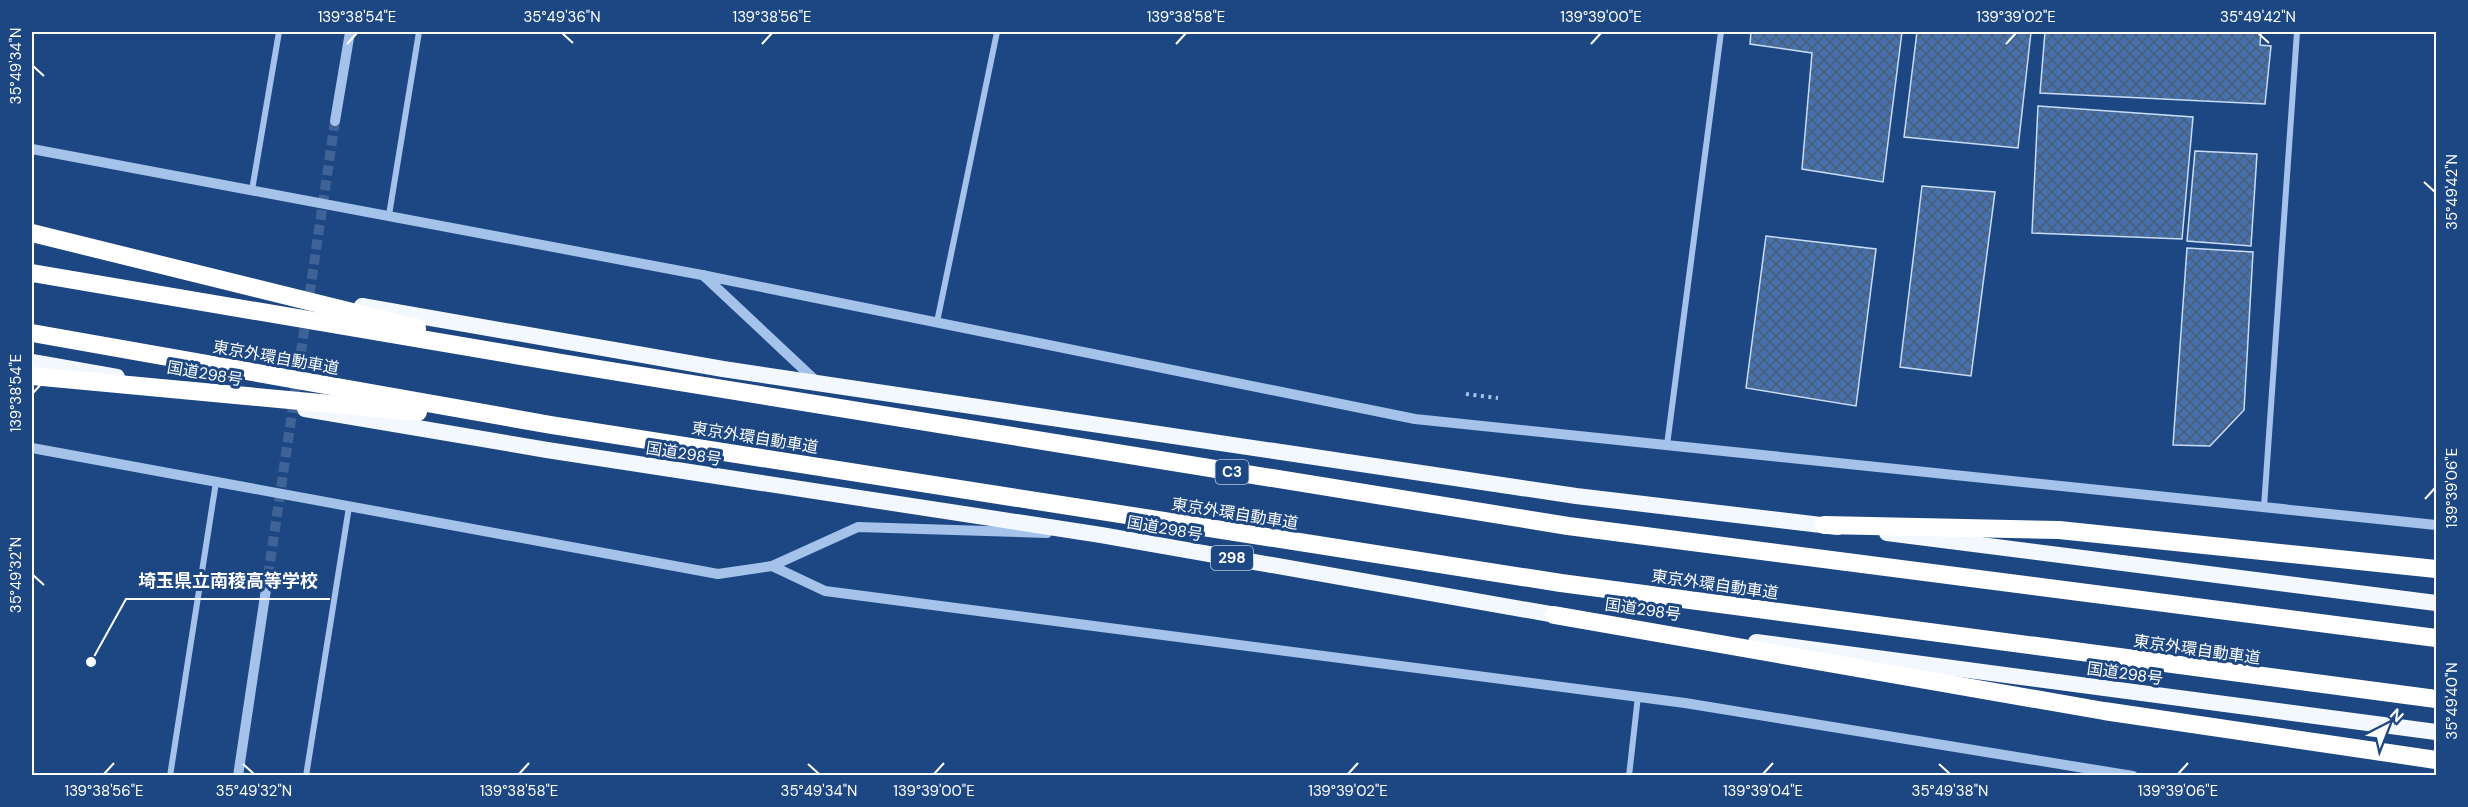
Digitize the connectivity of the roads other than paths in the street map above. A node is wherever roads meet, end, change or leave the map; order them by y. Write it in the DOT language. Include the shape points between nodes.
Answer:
graph roads {
  1 [pos="279,32"];
  2 [pos="351,32"];
  3 [pos="419,32"];
  4 [pos="997,32"];
  5 [pos="1721,32"];
  6 [pos="2297,32"];
  7 [pos="335,121"];
  8 [pos="32,149"];
  9 [pos="252,190"];
  10 [pos="389,215"];
  11 [pos="32,233"];
  12 [pos="32,242"];
  13 [pos="32,273"];
  14 [pos="702,275"];
  15 [pos="937,322"];
  16 [pos="32,333"];
  17 [pos="32,362"];
  18 [pos="562,363"];
  19 [pos="32,376"];
  20 [pos="816,382"];
  21 [pos="551,425"];
  22 [pos="1667,445"];
  23 [pos="32,448"];
  24 [pos="216,482"];
  25 [pos="349,507"];
  26 [pos="2264,507"];
  27 [pos="1824,525"];
  28 [pos="2436,525"];
  29 [pos="1101,534"];
  30 [pos="772,566"];
  31 [pos="2436,568"];
  32 [pos="268,576"];
  33 [pos="2436,603"];
  34 [pos="1554,615"];
  35 [pos="2436,638"];
  36 [pos="1638,696"];
  37 [pos="2436,699"];
  38 [pos="2436,732"];
  39 [pos="2436,760"];
  40 [pos="170,776"];
  41 [pos="238,776"];
  42 [pos="306,776"];
  43 [pos="1629,776"];
  44 [pos="2133,776"];
  1 -- 9 [label="street"];
  2 -- 7 [label="street"];
  3 -- 10 [label="street"];
  4 -- 15 [label="street"];
  5 -- 22 [label="street"];
  6 -- 26 [label="street"];
  8 -- 9 [label="street"];
  9 -- 10 [label="street"];
  10 -- 14 [label="street"];
  11 -- 18 [label="highway, bridge"];
  12 -- 20 [label="highway" via="412,316"];
  13 -- 18 [label="highway, C3, bridge"];
  14 -- 15 [label="street"];
  14 -- 20 [label="street"];
  15 -- 22 [label="street" via="1415,419"];
  16 -- 21 [label="highway, 東京外環自動車道, bridge"];
  17 -- 29 [label="highway, 国道298号 / 298" via="547,450"];
  18 -- 35 [label="highway, C3, bridge" via="1568,526"];
  19 -- 21 [label="highway, bridge"];
  20 -- 27 [label="highway" via="1576,496"];
  21 -- 37 [label="highway, 東京外環自動車道, bridge" via="1561,584"];
  22 -- 26 [label="street"];
  23 -- 24 [label="street"];
  24 -- 25 [label="street"];
  24 -- 40 [label="street"];
  25 -- 30 [label="street" via="718,574"];
  25 -- 42 [label="street"];
  26 -- 28 [label="street"];
  27 -- 31 [label="highway" via="2059,530"];
  27 -- 33 [label="highway"];
  29 -- 30 [label="street" via="858,527"];
  29 -- 34 [label="highway, 国道298号 / 298"];
  30 -- 36 [label="street" via="825,591"];
  32 -- 41 [label="street"];
  34 -- 38 [label="highway, 国道298号 / 298"];
  34 -- 39 [label="highway" via="2104,711"];
  36 -- 43 [label="street"];
  36 -- 44 [label="street"];
}
